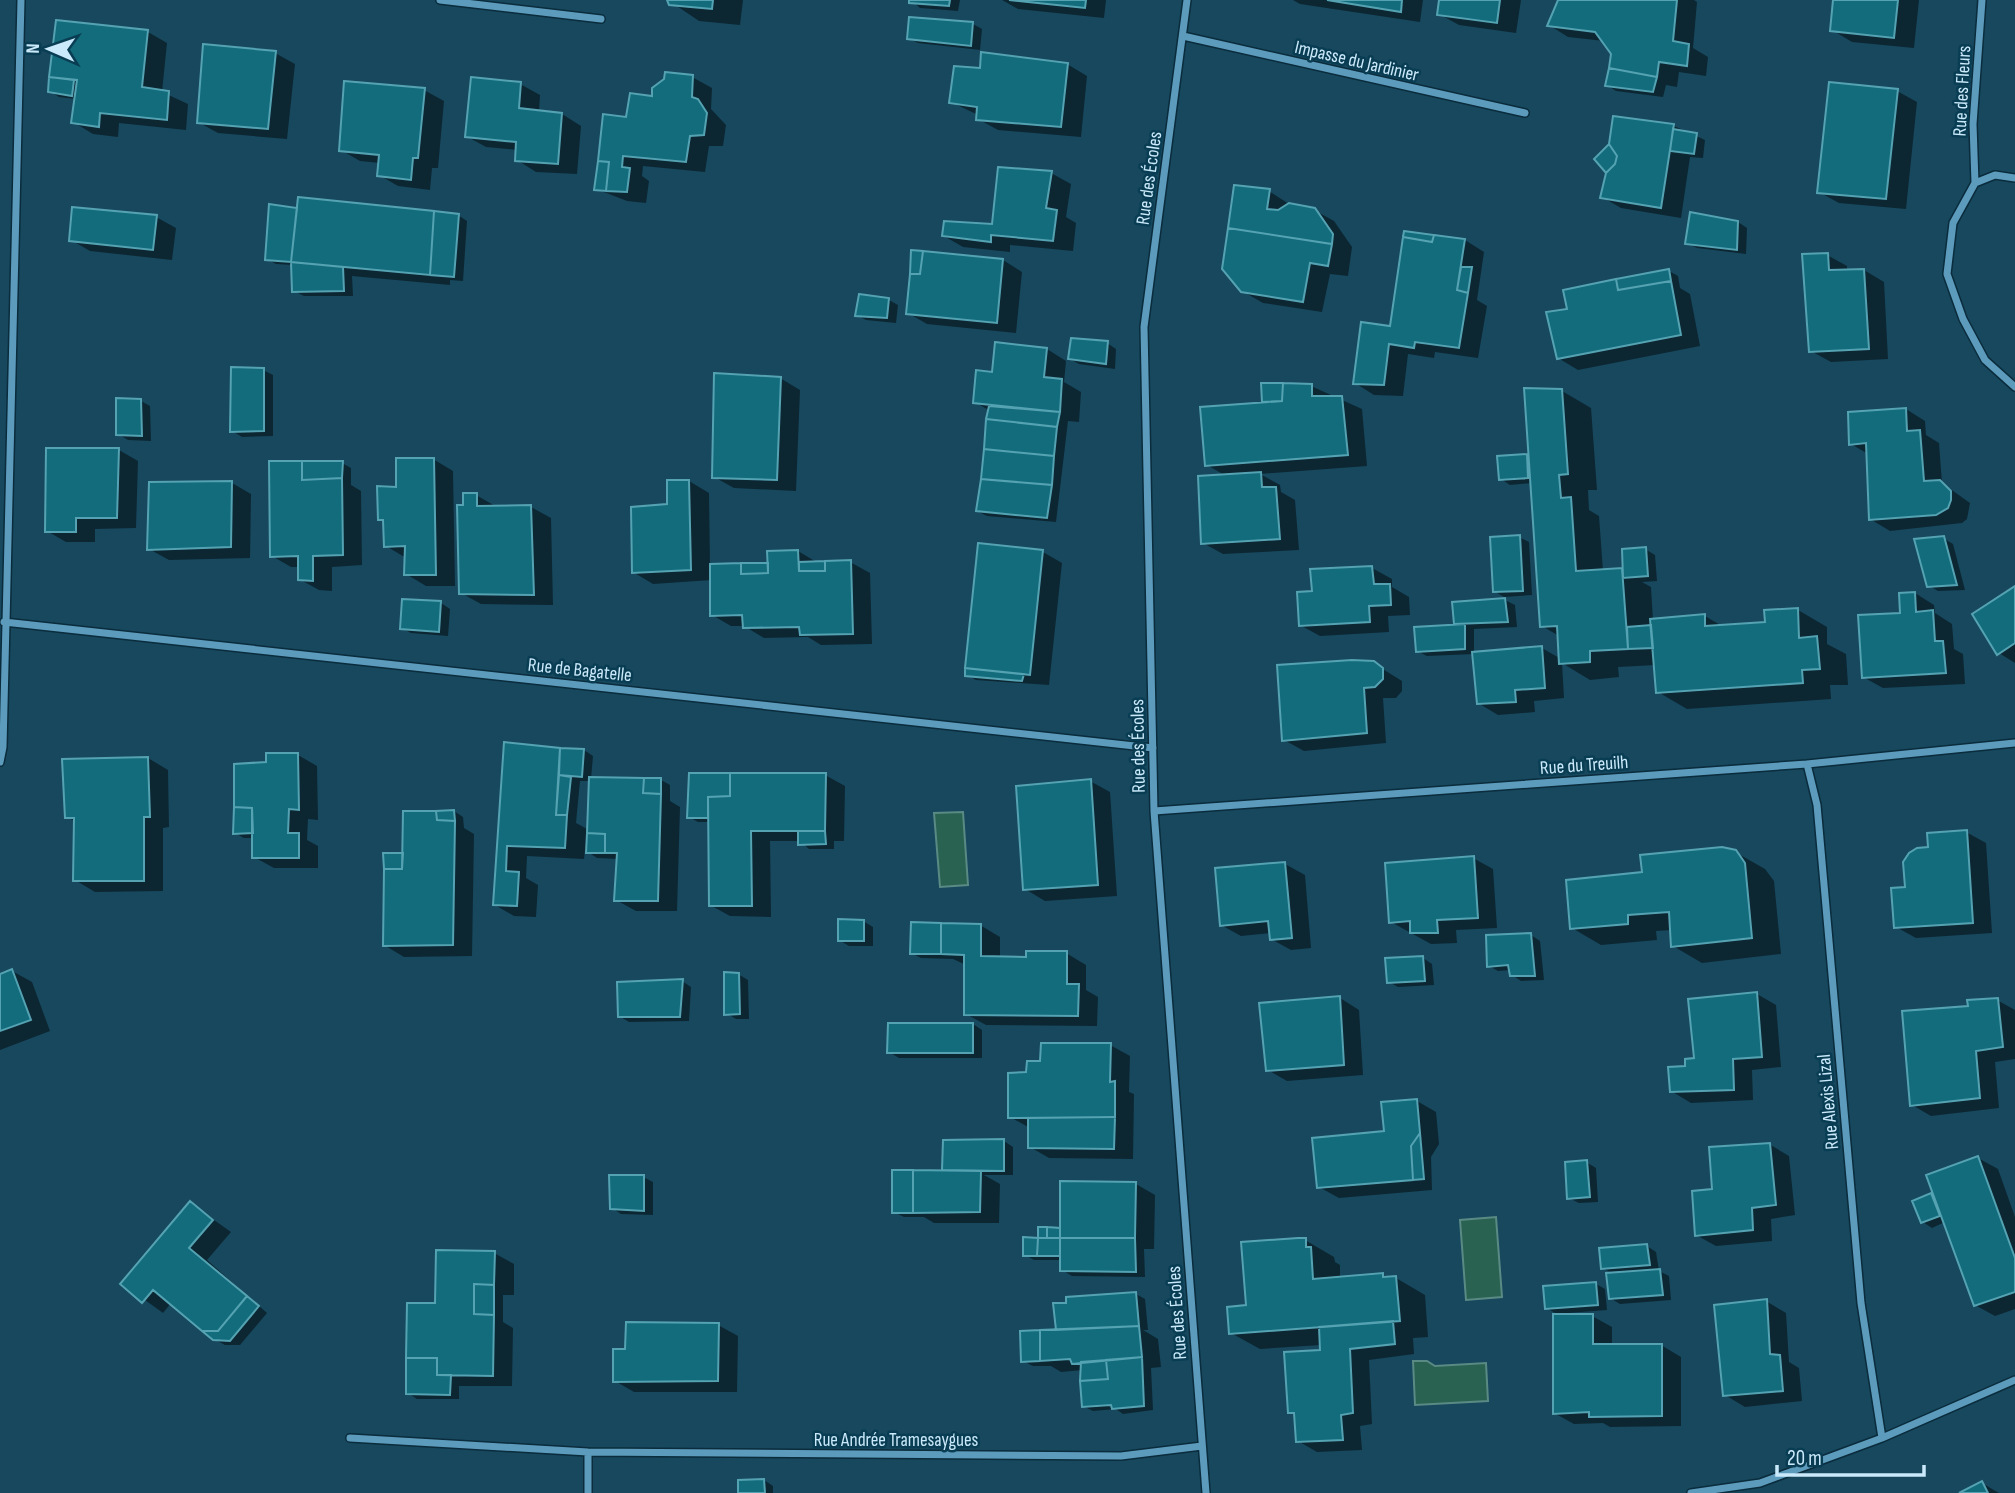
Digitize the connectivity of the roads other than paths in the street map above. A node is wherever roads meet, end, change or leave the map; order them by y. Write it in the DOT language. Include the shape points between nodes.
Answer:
graph roads {
  1 [pos="21,0"];
  2 [pos="440,0"];
  3 [pos="1187,0"];
  4 [pos="1982,0"];
  5 [pos="601,19"];
  6 [pos="1182,36"];
  7 [pos="1525,113"];
  8 [pos="2015,178"];
  9 [pos="1975,183"];
  10 [pos="2015,387"];
  11 [pos="4,622"];
  12 [pos="2015,743"];
  13 [pos="1153,748"];
  14 [pos="0,762"];
  15 [pos="1807,764"];
  16 [pos="1154,811"];
  17 [pos="2015,1380"];
  18 [pos="350,1438"];
  19 [pos="1882,1438"];
  20 [pos="1202,1446"];
  21 [pos="588,1452"];
  22 [pos="588,1493"];
  23 [pos="1206,1493"];
  24 [pos="1691,1493"];
  1 -- 11 [label="street"];
  2 -- 5 [label="street"];
  3 -- 6 [label="street, Rue des Écoles"];
  4 -- 9 [label="street, Rue des Fleurs" via="1973,124"];
  6 -- 7 [label="street, Impasse du Jardinier"];
  6 -- 13 [label="street, Rue des Écoles" via="1144,327"];
  8 -- 9 [label="street" via="1996,175"];
  9 -- 10 [label="street" via="1953,223 1947,274 1963,319 1985,360"];
  11 -- 13 [label="street, Rue de Bagatelle"];
  11 -- 14 [label="street"];
  12 -- 15 [label="street, Rue du Treuilh"];
  13 -- 16 [label="street, Rue des Écoles"];
  15 -- 16 [label="street, Rue du Treuilh"];
  15 -- 19 [label="street, Rue Alexis Lizal" via="1817,805 1861,1303"];
  16 -- 20 [label="street, Rue des Écoles"];
  17 -- 19 [label="street"];
  18 -- 21 [label="street, Rue Andrée Tramesaygues"];
  19 -- 24 [label="street" via="1760,1483"];
  20 -- 21 [label="street, Rue Andrée Tramesaygues" via="1121,1456"];
  20 -- 23 [label="street, Rue des Écoles"];
  21 -- 22 [label="street"];
}
